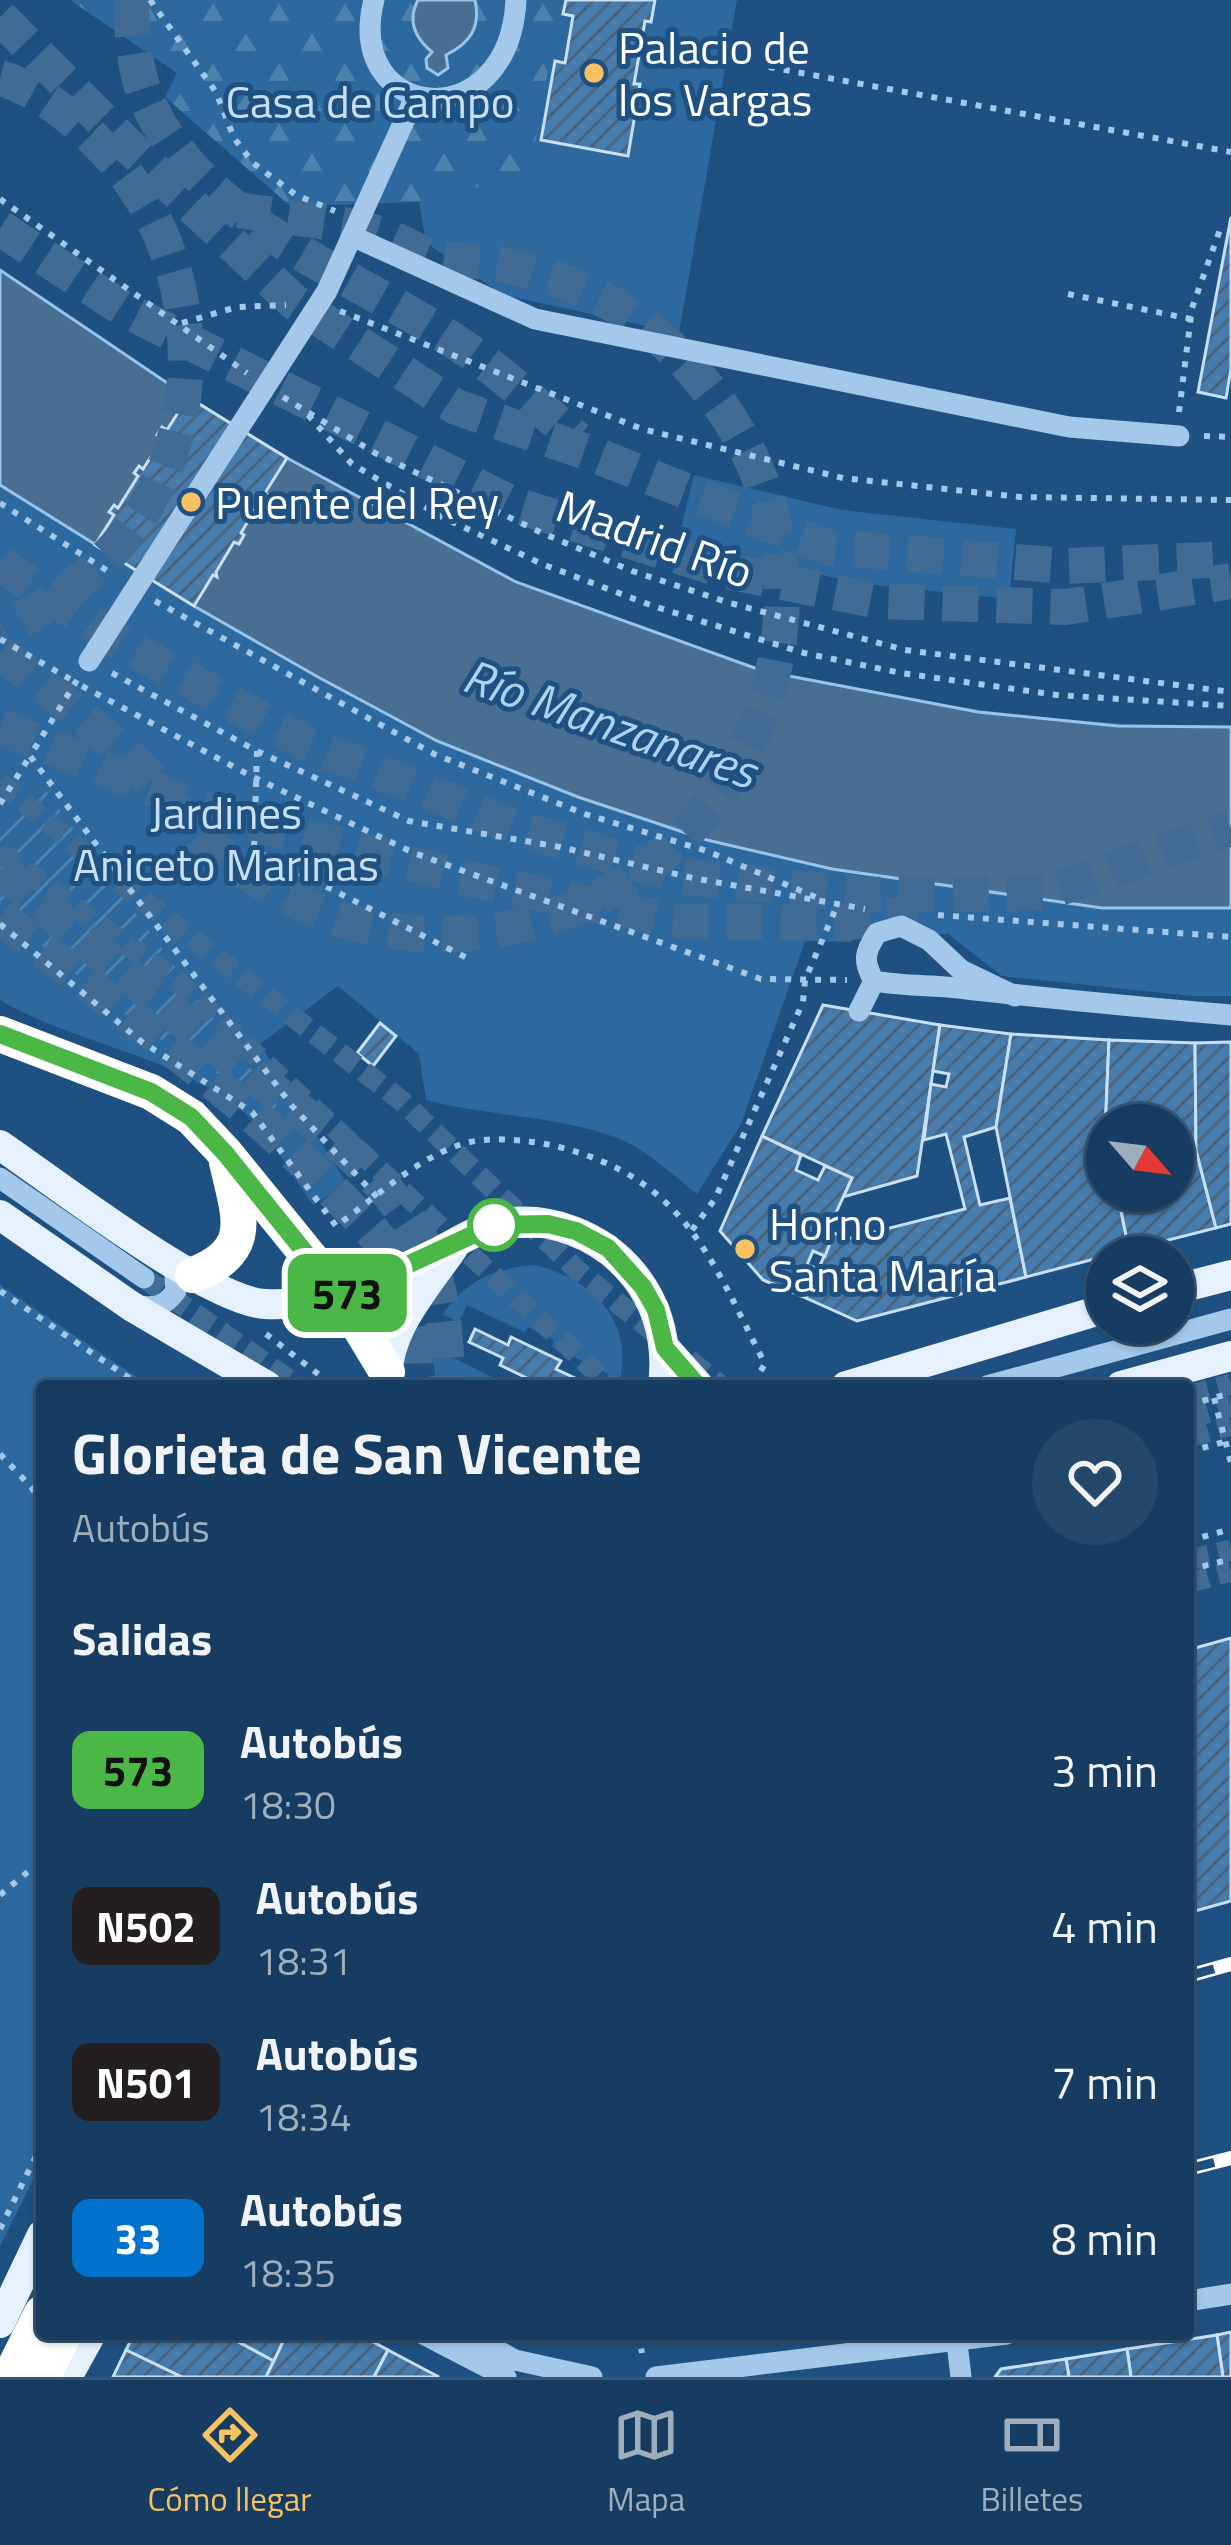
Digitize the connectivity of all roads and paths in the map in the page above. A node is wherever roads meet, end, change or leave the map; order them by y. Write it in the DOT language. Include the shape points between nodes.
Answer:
graph roads {
  1 [pos="150,0"];
  2 [pos="374,0"];
  3 [pos="516,0"];
  4 [pos="770,67"];
  5 [pos="415,97"];
  6 [pos="1231,152"];
  7 [pos="0,199"];
  8 [pos="1222,224"];
  9 [pos="355,229"];
  10 [pos="1068,294"];
  11 [pos="319,304"];
  12 [pos="1191,319"];
  13 [pos="180,324"];
  14 [pos="265,386"];
  15 [pos="301,408"];
  16 [pos="1179,436"];
  17 [pos="1231,500"];
  18 [pos="0,503"];
  19 [pos="141,582"];
  20 [pos="0,639"];
  21 [pos="89,661"];
  22 [pos="75,682"];
  23 [pos="1231,692"];
  24 [pos="1231,706"];
  25 [pos="257,751"];
  26 [pos="30,756"];
  27 [pos="253,777"];
  28 [pos="0,804"];
  29 [pos="836,906"];
  30 [pos="879,910"];
  31 [pos="922,914"];
  32 [pos="1231,937"];
  33 [pos="471,960"];
  34 [pos="805,980"];
  35 [pos="874,981"];
  36 [pos="1015,996"];
  37 [pos="859,1011"];
  38 [pos="1231,1015"];
  39 [pos="0,1034"];
  40 [pos="0,1145"];
  41 [pos="225,1153"];
  42 [pos="0,1178"];
  43 [pos="377,1197"];
  44 [pos="0,1215"];
  45 [pos="692,1230"];
  46 [pos="456,1243"];
  47 [pos="183,1269"];
  48 [pos="1231,1275"];
  49 [pos="1194,1285"];
  50 [pos="0,1291"];
  51 [pos="137,1292"];
  52 [pos="340,1296"];
  53 [pos="1086,1315"];
  54 [pos="1231,1319"];
  55 [pos="266,1320"];
  56 [pos="665,1348"];
  57 [pos="1231,1356"];
  58 [pos="123,1374"];
  59 [pos="388,1379"];
  60 [pos="127,1380"];
  61 [pos="132,1380"];
  62 [pos="259,1380"];
  63 [pos="321,1380"];
  64 [pos="663,1380"];
  65 [pos="694,1380"];
  66 [pos="865,1380"];
  67 [pos="1009,1380"];
  68 [pos="1142,1380"];
  69 [pos="1231,1394"];
  70 [pos="1214,1398"];
  71 [pos="1194,1403"];
  72 [pos="1228,1441"];
  73 [pos="1194,1450"];
  74 [pos="0,1454"];
  75 [pos="1231,1462"];
  76 [pos="36,1495"];
  77 [pos="1231,1529"];
  78 [pos="1194,1539"];
  79 [pos="1231,1559"];
  80 [pos="1194,1568"];
  81 [pos="36,1866"];
  82 [pos="0,1895"];
  83 [pos="36,2156"];
  84 [pos="0,2229"];
  85 [pos="36,2248"];
  86 [pos="1231,2294"];
  87 [pos="1194,2300"];
  88 [pos="0,2324"];
  89 [pos="36,2325"];
  90 [pos="61,2340"];
  91 [pos="88,2340"];
  92 [pos="434,2340"];
  93 [pos="478,2340"];
  94 [pos="639,2340"];
  95 [pos="973,2340"];
  96 [pos="956,2343"];
  97 [pos="642,2353"];
  98 [pos="502,2376"];
  99 [pos="10,2377"];
  100 [pos="42,2377"];
  101 [pos="67,2377"];
  102 [pos="592,2377"];
  103 [pos="656,2377"];
  104 [pos="961,2377"];
  1 -- 9 [label="path" via="216,92 253,163"];
  2 -- 5 [label="street" via="368,40 377,62"];
  3 -- 5 [label="street" via="511,38 491,70 465,94"];
  4 -- 6 [label="path"];
  5 -- 9 [label="street"];
  7 -- 13 [label="path, Madrid Río"];
  8 -- 12 [label="path"];
  9 -- 11 [label="street"];
  9 -- 16 [label="street" via="535,319 1069,428"];
  10 -- 12 [label="path"];
  11 -- 13 [label="path" via="237,307"];
  11 -- 14 [label="street"];
  11 -- 17 [label="path" via="642,429 843,478 1020,497"];
  12 -- 16 [label="path"];
  13 -- 14 [label="path, Madrid Río"];
  14 -- 15 [label="path, Madrid Río"];
  14 -- 19 [label="street"];
  15 -- 23 [label="path, Madrid Río" via="542,533 730,603 905,650"];
  15 -- 24 [label="path" via="352,464 442,517 653,606 804,653 902,673 1058,695"];
  18 -- 19 [label="path"];
  19 -- 21 [label="street"];
  19 -- 29 [label="path" via="187,622 434,754"];
  20 -- 22 [label="path"];
  21 -- 22 [label="path"];
  21 -- 25 [label="path"];
  22 -- 26 [label="path"];
  22 -- 27 [label="path"];
  25 -- 27 [label="path"];
  25 -- 29 [label="path" via="409,821"];
  26 -- 28 [label="path"];
  26 -- 43 [label="path" via="292,1106"];
  27 -- 33 [label="path" via="254,850"];
  27 -- 34 [label="path" via="413,853 761,979"];
  29 -- 30 [label="path"];
  29 -- 34 [label="path"];
  31 -- 32 [label="path"];
  34 -- 35 [label="path"];
  34 -- 45 [label="path" via="803,1003 715,1199"];
  35 -- 36 [label="street"];
  35 -- 36 [label="street" via="865,952 877,933 901,926 961,970"];
  35 -- 37 [label="street"];
  36 -- 38 [label="street"];
  39 -- 41 [label="highway" via="151,1092 191,1117"];
  40 -- 47 [label="main road"];
  41 -- 47 [label="highway" via="238,1240 217,1266"];
  41 -- 52 [label="highway"];
  42 -- 51 [label="street"];
  44 -- 51 [label="main road"];
  46 -- 52 [label="main road"];
  46 -- 56 [label="main road" via="494,1225 576,1231 608,1248 643,1287"];
  46 -- 59 [label="main road" via="400,1331"];
  47 -- 51 [label="street" via="176,1291 157,1308"];
  47 -- 52 [label="main road" via="255,1303"];
  48 -- 49 [label="main road"];
  50 -- 58 [label="path"];
  51 -- 62 [label="main road"];
  52 -- 59 [label="highway"];
  53 -- 66 [label="main road"];
  54 -- 67 [label="street"];
  55 -- 63 [label="path" via="265,1333"];
  56 -- 64 [label="main road"];
  56 -- 65 [label="main road"];
  57 -- 68 [label="main road"];
  58 -- 60 [label="path"];
  58 -- 61 [label="path"];
  69 -- 70 [label="path"];
  70 -- 71 [label="path"];
  70 -- 72 [label="path"];
  72 -- 73 [label="path"];
  72 -- 75 [label="path"];
  74 -- 76 [label="path"];
  77 -- 78 [label="path"];
  79 -- 80 [label="path"];
  81 -- 82 [label="path"];
  83 -- 84 [label="path"];
  85 -- 88 [label="main road"];
  86 -- 87 [label="street"];
  89 -- 99 [label="highway"];
  90 -- 100 [label="highway"];
  91 -- 101 [label="main road"];
  92 -- 98 [label="street"];
  93 -- 102 [label="street" via="514,2360"];
  94 -- 97 [label="path"];
  95 -- 96 [label="street"];
  96 -- 103 [label="street"];
  96 -- 104 [label="street"];
}
